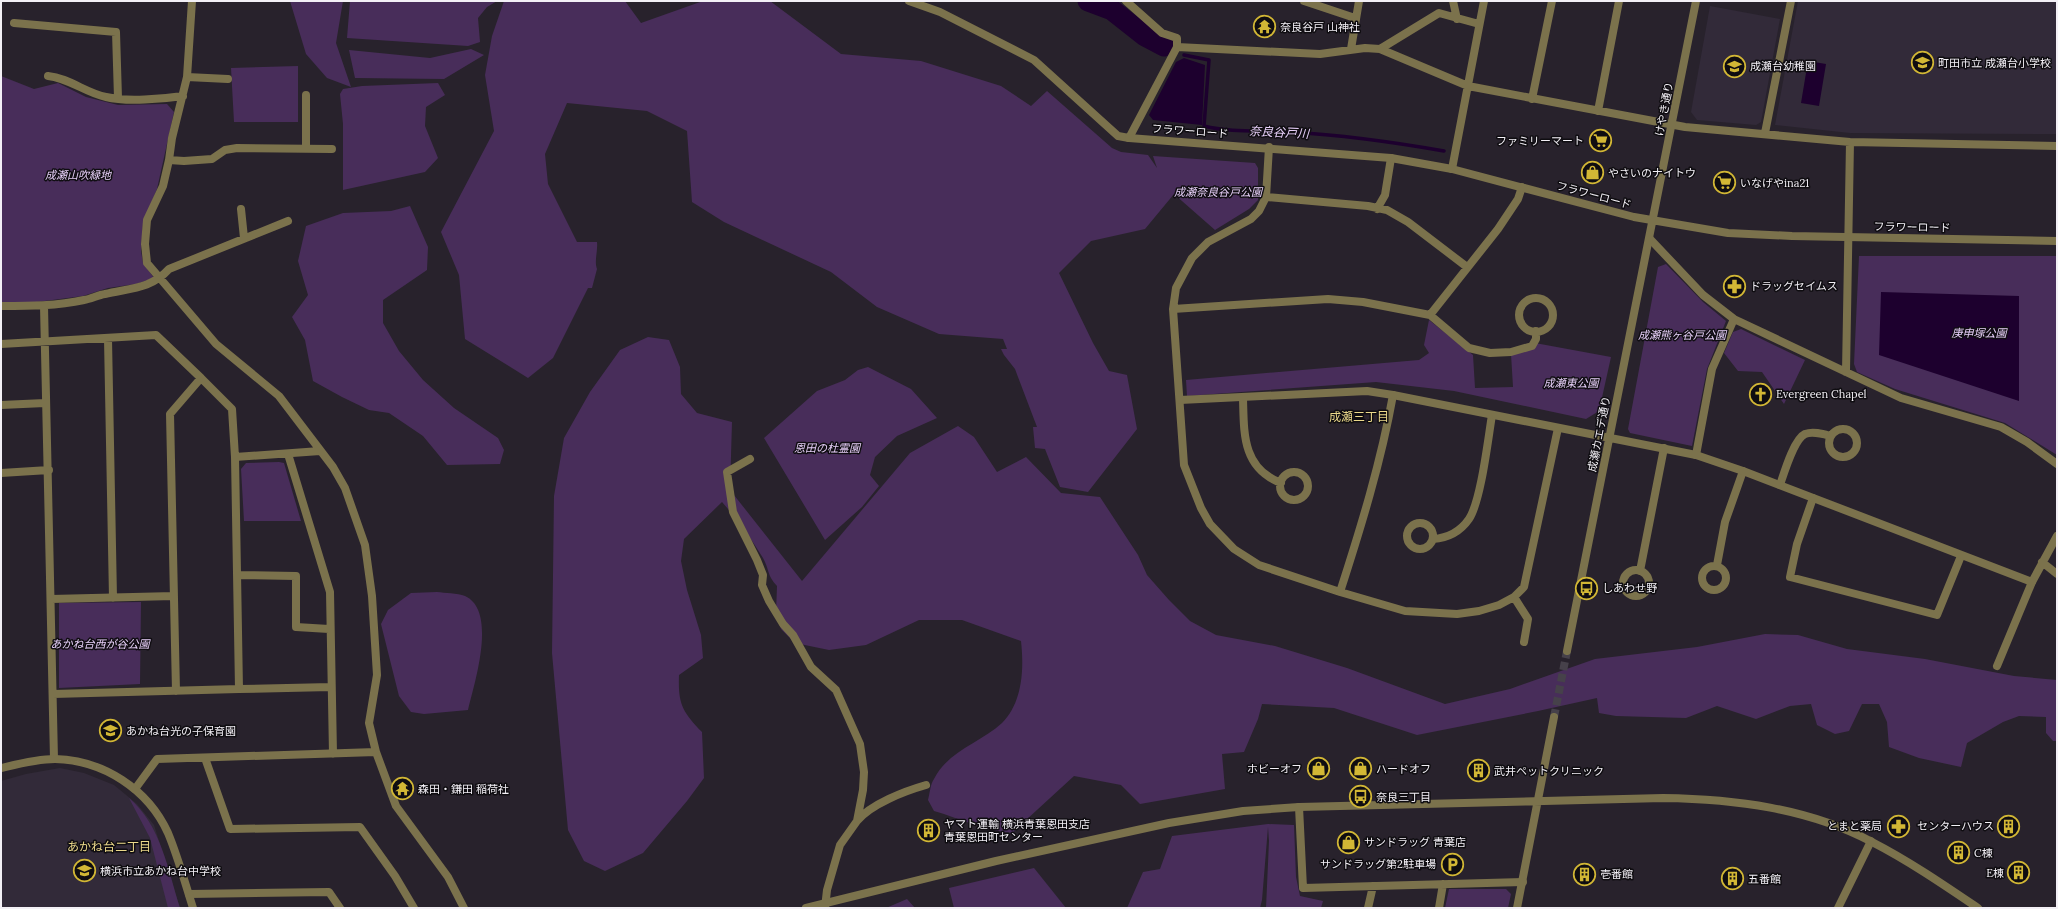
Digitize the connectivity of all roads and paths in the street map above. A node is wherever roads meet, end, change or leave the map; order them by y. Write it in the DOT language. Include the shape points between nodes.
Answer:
graph roads {
  1 [pos="192,1"];
  2 [pos="909,1"];
  3 [pos="1126,1"];
  4 [pos="1304,1"];
  5 [pos="1359,1"];
  6 [pos="1453,1"];
  7 [pos="1484,1"];
  8 [pos="1552,1"];
  9 [pos="1619,1"];
  10 [pos="1696,1"];
  11 [pos="1791,1"];
  12 [pos="1355,18"];
  13 [pos="1457,19"];
  14 [pos="14,23"];
  15 [pos="1479,24"];
  16 [pos="1177,47"];
  17 [pos="1351,49"];
  18 [pos="1380,49"];
  19 [pos="48,76"];
  20 [pos="187,77"];
  21 [pos="228,79"];
  22 [pos="1468,86"];
  23 [pos="183,96"];
  24 [pos="306,96"];
  25 [pos="118,98"];
  26 [pos="1532,98"];
  27 [pos="1598,111"];
  28 [pos="1672,125"];
  29 [pos="1765,133"];
  30 [pos="1129,138"];
  31 [pos="1850,142"];
  32 [pos="2057,146"];
  33 [pos="1269,147"];
  34 [pos="306,148"];
  35 [pos="332,148"];
  36 [pos="1391,158"];
  37 [pos="169,160"];
  38 [pos="1452,169"];
  39 [pos="1522,187"];
  40 [pos="1266,196"];
  41 [pos="1377,208"];
  42 [pos="241,209"];
  43 [pos="288,221"];
  44 [pos="1653,221"];
  45 [pos="1848,237"];
  46 [pos="244,238"];
  47 [pos="1650,239"];
  48 [pos="2057,241"];
  49 [pos="1467,267"];
  50 [pos="161,278"];
  51 [pos="1,306"];
  52 [pos="44,306"];
  53 [pos="1173,309"];
  54 [pos="1430,315"];
  55 [pos="1734,319"];
  56 [pos="1536,332"];
  57 [pos="108,339"];
  58 [pos="44,342"];
  59 [pos="1,344"];
  60 [pos="1846,372"];
  61 [pos="201,378"];
  62 [pos="1393,395"];
  63 [pos="1243,398"];
  64 [pos="1180,400"];
  65 [pos="45,403"];
  66 [pos="1,405"];
  67 [pos="1492,414"];
  68 [pos="1558,428"];
  69 [pos="1830,436"];
  70 [pos="1610,438"];
  71 [pos="1664,448"];
  72 [pos="320,451"];
  73 [pos="288,454"];
  74 [pos="1696,455"];
  75 [pos="235,457"];
  76 [pos="750,459"];
  77 [pos="2056,463"];
  78 [pos="48,470"];
  79 [pos="1743,471"];
  80 [pos="1,473"];
  81 [pos="1281,483"];
  82 [pos="1780,485"];
  83 [pos="1813,498"];
  84 [pos="2057,536"];
  85 [pos="1433,539"];
  86 [pos="1961,556"];
  87 [pos="2042,562"];
  88 [pos="1717,565"];
  89 [pos="1640,570"];
  90 [pos="2057,574"];
  91 [pos="238,575"];
  92 [pos="2032,582"];
  93 [pos="1340,592"];
  94 [pos="174,596"];
  95 [pos="1514,597"];
  96 [pos="113,598"];
  97 [pos="51,599"];
  98 [pos="329,629"];
  99 [pos="1524,642"];
  100 [pos="1567,650"];
  101 [pos="1997,666"];
  102 [pos="331,687"];
  103 [pos="239,689"];
  104 [pos="176,690"];
  105 [pos="53,694"];
  106 [pos="1554,717"];
  107 [pos="376,752"];
  108 [pos="333,754"];
  109 [pos="205,758"];
  110 [pos="54,759"];
  111 [pos="1,768"];
  112 [pos="926,785"];
  113 [pos="135,789"];
  114 [pos="1538,801"];
  115 [pos="1299,807"];
  116 [pos="857,821"];
  117 [pos="1871,841"];
  118 [pos="1523,882"];
  119 [pos="1443,884"];
  120 [pos="1373,886"];
  121 [pos="189,894"];
  122 [pos="825,905"];
  123 [pos="193,908"];
  124 [pos="340,908"];
  125 [pos="414,908"];
  126 [pos="464,908"];
  127 [pos="806,908"];
  128 [pos="1368,908"];
  129 [pos="1439,908"];
  130 [pos="1518,908"];
  131 [pos="1838,908"];
  132 [pos="1978,908"];
  1 -- 20 [label="street"];
  2 -- 30 [label="street" via="940,12 1034,60 1118,136"];
  3 -- 16 [label="street" via="1162,33 1177,38"];
  4 -- 12 [label="street"];
  5 -- 12 [label="street"];
  6 -- 13 [label="street"];
  7 -- 15 [label="street"];
  8 -- 26 [label="street"];
  9 -- 27 [label="street"];
  10 -- 28 [label="street, けやき通り"];
  11 -- 29 [label="street"];
  12 -- 17 [label="street"];
  13 -- 15 [label="street"];
  13 -- 18 [label="street" via="1439,13"];
  14 -- 25 [label="street" via="116,32"];
  15 -- 22 [label="street"];
  16 -- 17 [label="street" via="1320,54"];
  16 -- 30 [label="street"];
  17 -- 18 [label="street"];
  18 -- 22 [label="street"];
  19 -- 25 [label="street" via="61,78 106,98"];
  20 -- 21 [label="street"];
  20 -- 23 [label="street"];
  22 -- 26 [label="street"];
  22 -- 38 [label="street"];
  23 -- 25 [label="street" via="160,100"];
  23 -- 37 [label="street"];
  24 -- 34 [label="street"];
  26 -- 27 [label="street"];
  27 -- 28 [label="street"];
  28 -- 29 [label="street"];
  28 -- 44 [label="street, けやき通り"];
  29 -- 31 [label="street"];
  30 -- 33 [label="street, フラワーロード"];
  31 -- 32 [label="street"];
  31 -- 45 [label="street"];
  33 -- 36 [label="street, フラワーロード"];
  33 -- 40 [label="street"];
  34 -- 35 [label="street"];
  34 -- 37 [label="street" via="237,148 226,150 212,159 184,162"];
  36 -- 38 [label="street, フラワーロード"];
  36 -- 41 [label="street" via="1385,195"];
  37 -- 50 [label="street" via="163,186 147,220 145,244 148,263"];
  38 -- 39 [label="street, フラワーロード"];
  39 -- 44 [label="street, フラワーロード"];
  39 -- 49 [label="street" via="1518,199 1498,229"];
  40 -- 41 [label="street"];
  40 -- 53 [label="street" via="1259,211 1251,219 1208,242 1192,258 1176,288"];
  41 -- 49 [label="street" via="1398,214"];
  42 -- 46 [label="street"];
  43 -- 46 [label="street"];
  44 -- 45 [label="street, フラワーロード" via="1728,233"];
  44 -- 47 [label="street, 成瀬カエデ通り"];
  45 -- 48 [label="street, フラワーロード"];
  45 -- 60 [label="street"];
  46 -- 50 [label="street" via="169,269"];
  47 -- 55 [label="street" via="1703,295"];
  47 -- 70 [label="street, 成瀬カエデ通り"];
  49 -- 54 [label="street"];
  50 -- 52 [label="street" via="135,288 85,300"];
  50 -- 72 [label="street" via="216,344 279,396"];
  51 -- 52 [label="street"];
  52 -- 58 [label="street"];
  53 -- 54 [label="street" via="1328,299 1363,302"];
  53 -- 64 [label="street"];
  54 -- 56 [label="street" via="1469,348 1490,353 1511,352 1532,346"];
  55 -- 60 [label="street"];
  55 -- 74 [label="street" via="1712,369"];
  56 -- 56 [label="street" via="1526,328 1520,314 1523,304 1538,298 1548,303 1553,318 1547,328"];
  57 -- 58 [label="street"];
  57 -- 61 [label="street" via="156,335"];
  57 -- 96 [label="street"];
  58 -- 59 [label="street"];
  58 -- 65 [label="street"];
  60 -- 77 [label="street" via="1901,398 2001,428 2027,442"];
  61 -- 75 [label="street" via="232,409"];
  61 -- 94 [label="street" via="170,414"];
  62 -- 63 [label="street" via="1353,391"];
  62 -- 67 [label="street"];
  62 -- 93 [label="street" via="1384,446 1365,516"];
  63 -- 64 [label="street"];
  63 -- 81 [label="street" via="1249,456 1260,471"];
  64 -- 93 [label="street" via="1184,465 1210,524 1234,549 1259,565"];
  65 -- 66 [label="street"];
  65 -- 78 [label="street"];
  67 -- 68 [label="street"];
  67 -- 85 [label="street" via="1476,503 1469,519 1458,531 1445,538"];
  68 -- 70 [label="street"];
  68 -- 95 [label="street" via="1529,572 1524,587"];
  69 -- 82 [label="street" via="1805,434 1797,442"];
  70 -- 71 [label="street"];
  70 -- 100 [label="street, 成瀬カエデ通り"];
  71 -- 74 [label="street"];
  71 -- 89 [label="street"];
  72 -- 73 [label="street"];
  72 -- 107 [label="street" via="345,488 365,545 372,596 377,675 369,723"];
  73 -- 75 [label="street"];
  73 -- 98 [label="street" via="330,592"];
  74 -- 79 [label="street"];
  75 -- 91 [label="street"];
  76 -- 116 [label="street" via="727,472 733,512 763,574 762,585 769,601 811,667 836,690 853,726 860,744 864,772"];
  78 -- 80 [label="street"];
  78 -- 97 [label="street"];
  79 -- 82 [label="street"];
  79 -- 88 [label="street" via="1725,522"];
  82 -- 83 [label="street"];
  83 -- 86 [label="street"];
  83 -- 86 [label="street" via="1797,544 1790,577 1937,615"];
  84 -- 87 [label="street"];
  86 -- 92 [label="street"];
  87 -- 90 [label="street"];
  87 -- 92 [label="street"];
  91 -- 98 [label="street" via="296,576 296,627"];
  91 -- 103 [label="street"];
  92 -- 101 [label="street"];
  93 -- 95 [label="street" via="1390,607 1428,613 1457,614 1499,605"];
  94 -- 96 [label="street"];
  94 -- 104 [label="street"];
  95 -- 99 [label="street" via="1528,619"];
  96 -- 97 [label="street"];
  97 -- 105 [label="street"];
  98 -- 102 [label="street"];
  102 -- 103 [label="street"];
  102 -- 108 [label="street"];
  103 -- 104 [label="street"];
  104 -- 105 [label="street"];
  105 -- 110 [label="street"];
  106 -- 114 [label="street"];
  107 -- 108 [label="street"];
  107 -- 126 [label="street" via="396,806 448,877"];
  108 -- 109 [label="street"];
  109 -- 113 [label="street" via="156,759"];
  109 -- 125 [label="street" via="230,829 360,827"];
  110 -- 111 [label="street"];
  110 -- 113 [label="street" via="77,761 105,770"];
  112 -- 116 [label="street" via="891,799"];
  113 -- 121 [label="street" via="152,806 168,833"];
  114 -- 115 [label="street"];
  114 -- 117 [label="street" via="1662,798 1720,800 1758,805 1806,816"];
  114 -- 118 [label="street"];
  115 -- 120 [label="street" via="1303,888"];
  115 -- 122 [label="street" via="1244,811 1169,823 996,861"];
  116 -- 122 [label="street" via="840,845 832,865"];
  117 -- 131 [label="street"];
  117 -- 132 [label="street"];
  118 -- 119 [label="street"];
  118 -- 130 [label="street"];
  119 -- 120 [label="street"];
  119 -- 129 [label="street"];
  120 -- 128 [label="street"];
  121 -- 123 [label="street"];
  121 -- 124 [label="street" via="329,892"];
  122 -- 127 [label="street"];
}
